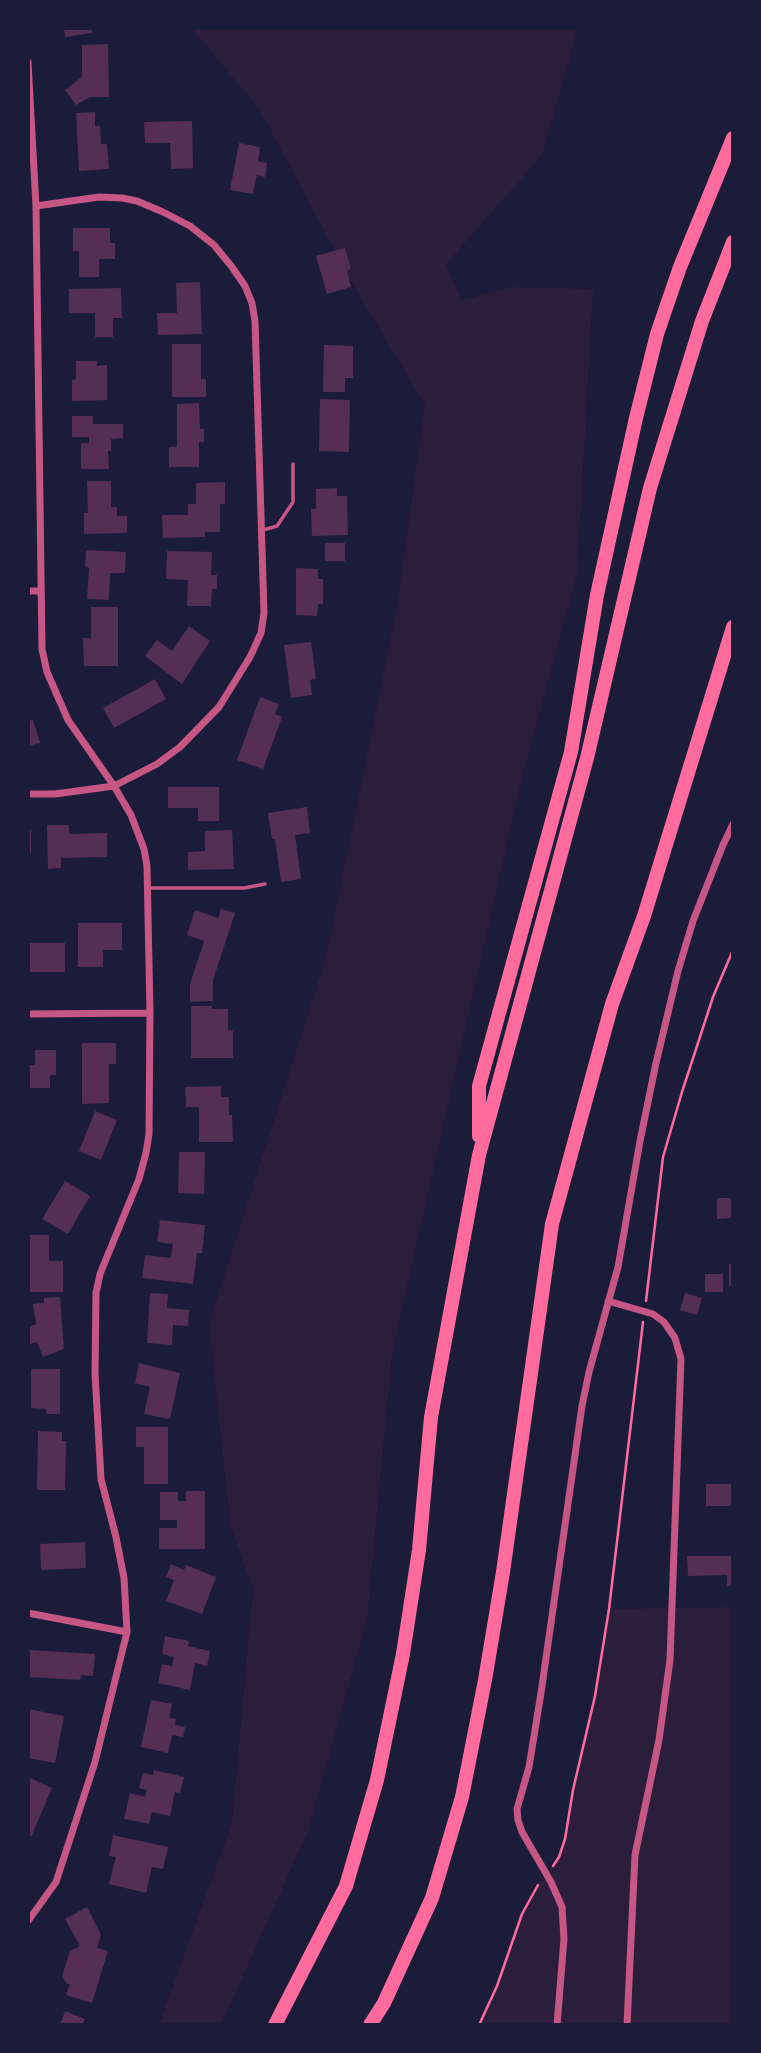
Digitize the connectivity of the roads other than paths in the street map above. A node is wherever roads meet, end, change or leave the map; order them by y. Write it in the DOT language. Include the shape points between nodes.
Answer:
graph roads {
  1 [pos="28,62"];
  2 [pos="733,138"];
  3 [pos="36,206"];
  4 [pos="733,242"];
  5 [pos="28,343"];
  6 [pos="38,344"];
  7 [pos="293,464"];
  8 [pos="261,530"];
  9 [pos="28,591"];
  10 [pos="40,591"];
  11 [pos="733,627"];
  12 [pos="114,786"];
  13 [pos="28,794"];
  14 [pos="733,824"];
  15 [pos="265,884"];
  16 [pos="147,888"];
  17 [pos="150,1013"];
  18 [pos="28,1014"];
  19 [pos="479,1154"];
  20 [pos="608,1301"];
  21 [pos="28,1613"];
  22 [pos="127,1632"];
  23 [pos="28,1921"];
  24 [pos="275,2025"];
  25 [pos="370,2025"];
  26 [pos="557,2025"];
  27 [pos="627,2025"];
  1 -- 3 [label="street"];
  2 -- 19 [label="highway" via="657,334 597,595 571,752 479,1086"];
  3 -- 6 [label="street"];
  3 -- 8 [label="street" via="99,197 137,201 190,226 232,267 249,294 255,321"];
  4 -- 19 [label="highway" via="702,321 650,488 587,758"];
  5 -- 6 [label="street"];
  6 -- 10 [label="street"];
  7 -- 8 [label="lane" via="293,502 277,526"];
  8 -- 12 [label="street" via="264,613 250,657 200,729 158,764"];
  9 -- 10 [label="street"];
  10 -- 12 [label="street" via="42,649 52,686 68,720"];
  11 -- 25 [label="highway" via="644,916 612,1004 552,1224 503,1572 462,1797 432,1898"];
  12 -- 13 [label="street"];
  12 -- 16 [label="street" via="144,849"];
  14 -- 20 [label="street" via="678,971"];
  15 -- 16 [label="lane"];
  16 -- 17 [label="street"];
  17 -- 18 [label="street"];
  17 -- 22 [label="street" via="146,1153 96,1293 101,1479 124,1578"];
  19 -- 24 [label="highway" via="431,1417 419,1550 403,1654 377,1780 346,1886"];
  20 -- 26 [label="street" via="582,1406 536,1727 517,1809 522,1832 562,1907"];
  20 -- 27 [label="street" via="653,1314 664,1322 679,1348 681,1380 670,1660 635,1855"];
  21 -- 22 [label="street"];
  22 -- 23 [label="street" via="95,1762 56,1882"];
}
